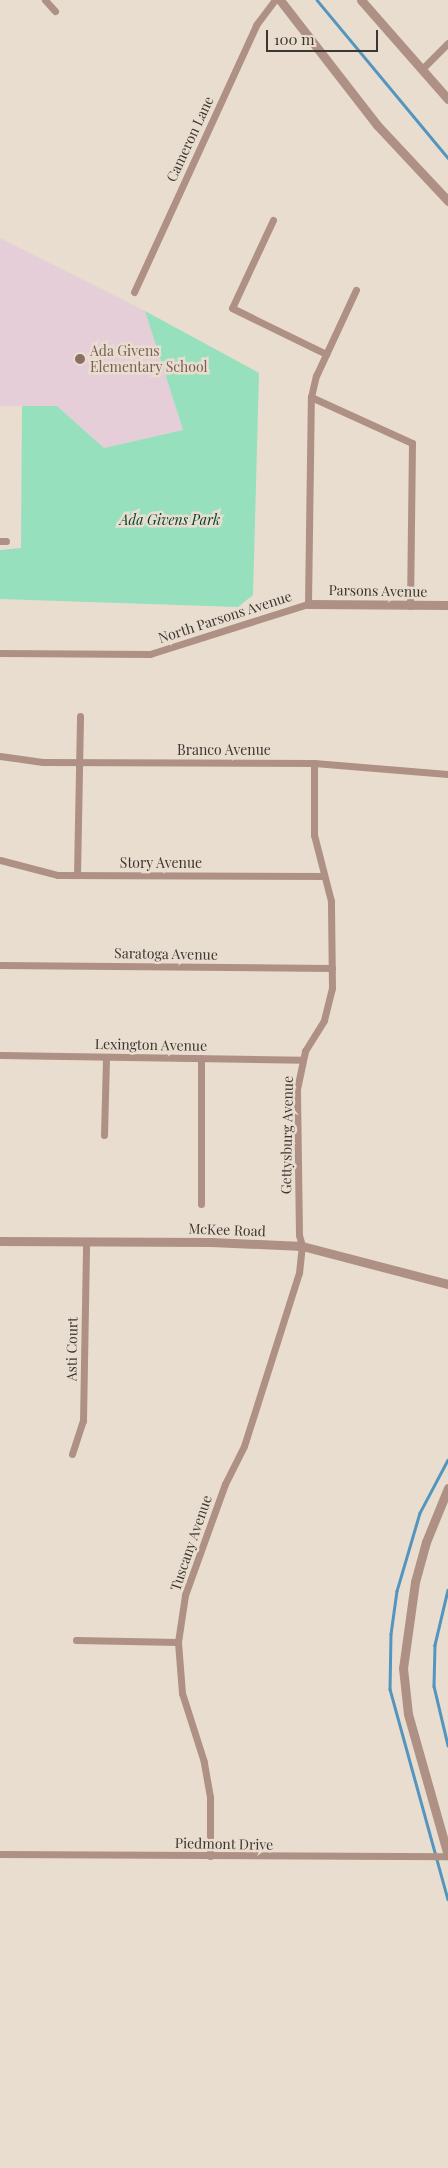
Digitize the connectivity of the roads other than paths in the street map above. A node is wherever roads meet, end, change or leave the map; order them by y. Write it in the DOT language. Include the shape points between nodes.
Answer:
graph roads {
  1 [pos="45,0"];
  2 [pos="275,0"];
  3 [pos="280,0"];
  4 [pos="361,0"];
  5 [pos="55,11"];
  6 [pos="448,44"];
  7 [pos="422,69"];
  8 [pos="448,99"];
  9 [pos="448,201"];
  10 [pos="273,220"];
  11 [pos="356,290"];
  12 [pos="134,292"];
  13 [pos="326,354"];
  14 [pos="311,397"];
  15 [pos="308,604"];
  16 [pos="448,605"];
  17 [pos="410,606"];
  18 [pos="0,653"];
  19 [pos="80,716"];
  20 [pos="0,756"];
  21 [pos="79,762"];
  22 [pos="314,763"];
  23 [pos="448,774"];
  24 [pos="0,860"];
  25 [pos="78,875"];
  26 [pos="324,876"];
  27 [pos="0,965"];
  28 [pos="332,968"];
  29 [pos="0,1055"];
  30 [pos="106,1057"];
  31 [pos="201,1058"];
  32 [pos="302,1060"];
  33 [pos="104,1135"];
  34 [pos="201,1204"];
  35 [pos="0,1241"];
  36 [pos="86,1241"];
  37 [pos="302,1246"];
  38 [pos="448,1284"];
  39 [pos="72,1454"];
  40 [pos="448,1488"];
  41 [pos="76,1640"];
  42 [pos="178,1642"];
  43 [pos="0,1854"];
  44 [pos="210,1856"];
  45 [pos="448,1856"];
  1 -- 5 [label="street"];
  2 -- 12 [label="street, Cameron Lane" via="256,25"];
  3 -- 9 [label="street" via="377,126"];
  4 -- 7 [label="street"];
  6 -- 7 [label="street"];
  7 -- 8 [label="street"];
  10 -- 13 [label="street" via="232,308"];
  11 -- 13 [label="street"];
  13 -- 14 [label="street"];
  14 -- 15 [label="street"];
  14 -- 17 [label="street" via="412,443"];
  15 -- 17 [label="street, Parsons Avenue"];
  15 -- 18 [label="street, North Parsons Avenue" via="150,654"];
  16 -- 17 [label="street, Parsons Avenue"];
  19 -- 21 [label="street"];
  20 -- 21 [label="street, Branco Avenue" via="43,762"];
  21 -- 22 [label="street, Branco Avenue"];
  21 -- 25 [label="street"];
  22 -- 23 [label="street, Branco Avenue"];
  22 -- 26 [label="street, Gettysburg Avenue" via="314,835"];
  24 -- 25 [label="street, Story Avenue" via="48,873"];
  25 -- 26 [label="street, Story Avenue"];
  26 -- 28 [label="street, Gettysburg Avenue" via="331,900"];
  27 -- 28 [label="street, Saratoga Avenue"];
  28 -- 32 [label="street, Gettysburg Avenue" via="331,997 324,1020"];
  29 -- 30 [label="street, Lexington Avenue"];
  30 -- 31 [label="street, Lexington Avenue"];
  30 -- 33 [label="street"];
  31 -- 32 [label="street, Lexington Avenue"];
  31 -- 34 [label="street"];
  32 -- 37 [label="street, Gettysburg Avenue" via="297,1090 299,1235"];
  35 -- 36 [label="street, McKee Road"];
  36 -- 37 [label="street, McKee Road"];
  36 -- 39 [label="street, Asti Court" via="83,1421 79,1441"];
  37 -- 38 [label="street, McKee Road"];
  37 -- 42 [label="street, Tuscany Avenue" via="297,1283 244,1446 226,1484 185,1595"];
  40 -- 45 [label="street" via="426,1542 415,1582 403,1668 408,1714"];
  41 -- 42 [label="street"];
  42 -- 44 [label="street, Tuscany Avenue" via="182,1693 204,1762 210,1797"];
  43 -- 44 [label="street, Piedmont Drive"];
  44 -- 45 [label="street, Piedmont Drive"];
}
